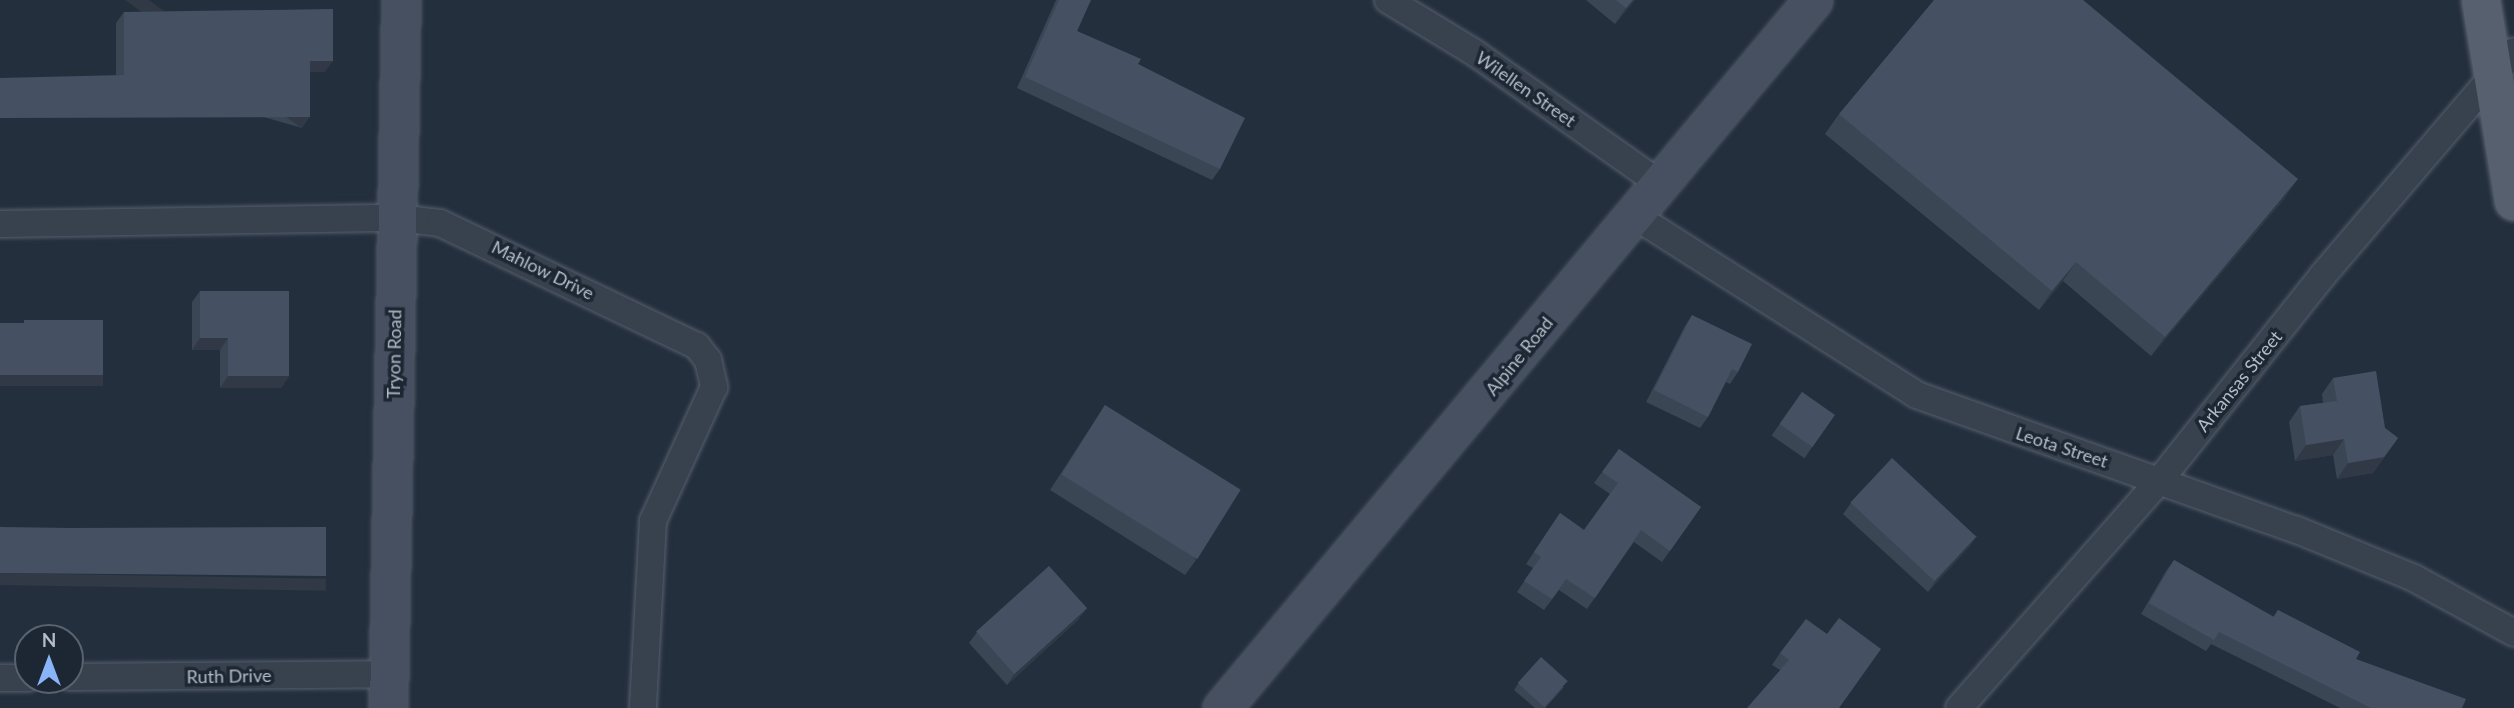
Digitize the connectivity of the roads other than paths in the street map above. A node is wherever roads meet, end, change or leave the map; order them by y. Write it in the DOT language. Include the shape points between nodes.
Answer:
graph roads {
  1 [pos="401,0"];
  2 [pos="1388,0"];
  3 [pos="1813,0"];
  4 [pos="2481,0"];
  5 [pos="2504,63"];
  6 [pos="1660,184"];
  7 [pos="2514,201"];
  8 [pos="1634,216"];
  9 [pos="397,218"];
  10 [pos="0,224"];
  11 [pos="2160,480"];
  12 [pos="2514,633"];
  13 [pos="84,678"];
  14 [pos="388,691"];
  15 [pos="643,708"];
  16 [pos="1222,708"];
  17 [pos="1959,708"];
  1 -- 9 [label="main road, Tryon Road"];
  2 -- 6 [label="street, Wilellen Street" via="1475,53"];
  3 -- 6 [label="main road, Alpine Road"];
  4 -- 5 [label="main road"];
  5 -- 7 [label="main road"];
  5 -- 11 [label="street, Arkansas Street" via="2323,275"];
  6 -- 8 [label="main road, Alpine Road"];
  8 -- 11 [label="street, Leota Street" via="1917,396"];
  8 -- 16 [label="main road, Alpine Road"];
  9 -- 10 [label="street, Mahlow Drive"];
  9 -- 14 [label="main road, Tryon Road"];
  9 -- 15 [label="street, Mahlow Drive" via="440,223 470,234 683,338 708,360 714,387 709,404 653,521"];
  11 -- 12 [label="street, Leota Street" via="2414,578"];
  11 -- 17 [label="street, Arkansas Street"];
  13 -- 14 [label="street, Ruth Drive"];
}
